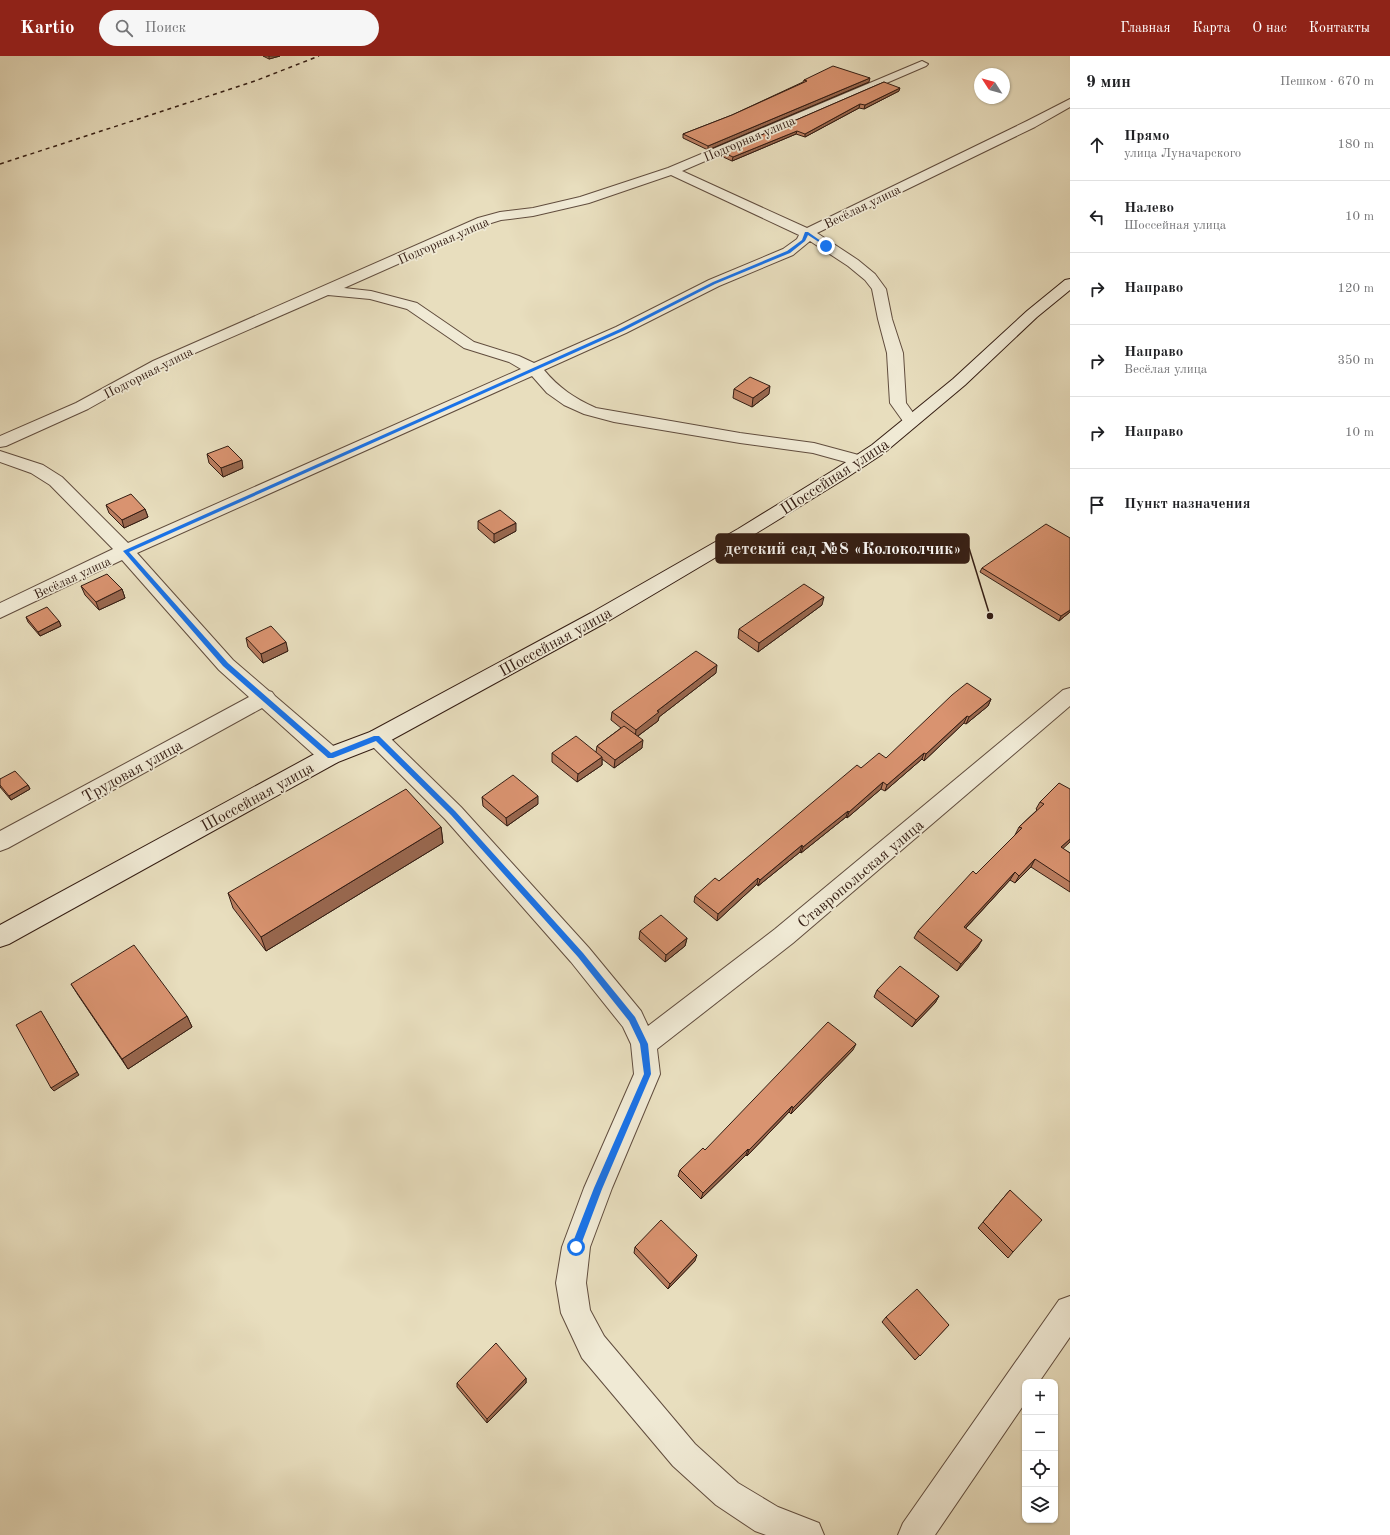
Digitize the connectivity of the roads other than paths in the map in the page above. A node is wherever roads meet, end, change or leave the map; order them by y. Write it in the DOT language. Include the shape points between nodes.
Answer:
graph roads {
  1 [pos="922,64"];
  2 [pos="1070,102"];
  3 [pos="672,171"];
  4 [pos="807,233"];
  5 [pos="1070,283"];
  6 [pos="325,290"];
  7 [pos="534,369"];
  8 [pos="911,421"];
  9 [pos="0,442"];
  10 [pos="0,456"];
  11 [pos="860,461"];
  12 [pos="125,551"];
  13 [pos="0,611"];
  14 [pos="1070,695"];
  15 [pos="265,697"];
  16 [pos="377,738"];
  17 [pos="330,756"];
  18 [pos="0,842"];
  19 [pos="0,937"];
  20 [pos="644,1044"];
  21 [pos="1070,1311"];
  22 [pos="808,1535"];
  23 [pos="915,1535"];
  1 -- 3 [label="street, Подгорная улица"];
  2 -- 4 [label="street, Весёлая улица" via="1031,124"];
  3 -- 4 [label="street"];
  3 -- 6 [label="street, Подгорная улица" via="584,200 484,221"];
  4 -- 7 [label="street, Весёлая улица" via="803,240 788,252 714,283 621,330"];
  4 -- 8 [label="street" via="853,263 870,277 879,289 895,353 898,403"];
  5 -- 8 [label="street, Шоссейная улица" via="1032,314 959,382"];
  6 -- 7 [label="street" via="377,296 412,306 469,345 514,359"];
  6 -- 9 [label="street, Подгорная улица" via="158,364 82,406"];
  7 -- 11 [label="street" via="553,390 590,412 814,448"];
  7 -- 12 [label="street, Весёлая улица"];
  8 -- 11 [label="street, Шоссейная улица"];
  10 -- 12 [label="street" via="37,469 56,481"];
  11 -- 16 [label="street, Шоссейная улица" via="744,533 598,618"];
  12 -- 13 [label="street, Весёлая улица"];
  12 -- 15 [label="street" via="226,665"];
  14 -- 20 [label="street, Ставропольская улица" via="784,936"];
  15 -- 17 [label="street"];
  15 -- 18 [label="street, Трудовая улица"];
  16 -- 17 [label="street, Шоссейная улица"];
  16 -- 20 [label="street" via="453,813 580,955 632,1019"];
  17 -- 19 [label="street, Шоссейная улица"];
  20 -- 22 [label="street" via="647,1074 598,1188 576,1247 571,1283 576,1313 593,1347 684,1455 727,1494 767,1519"];
  21 -- 23 [label="street"];
}
